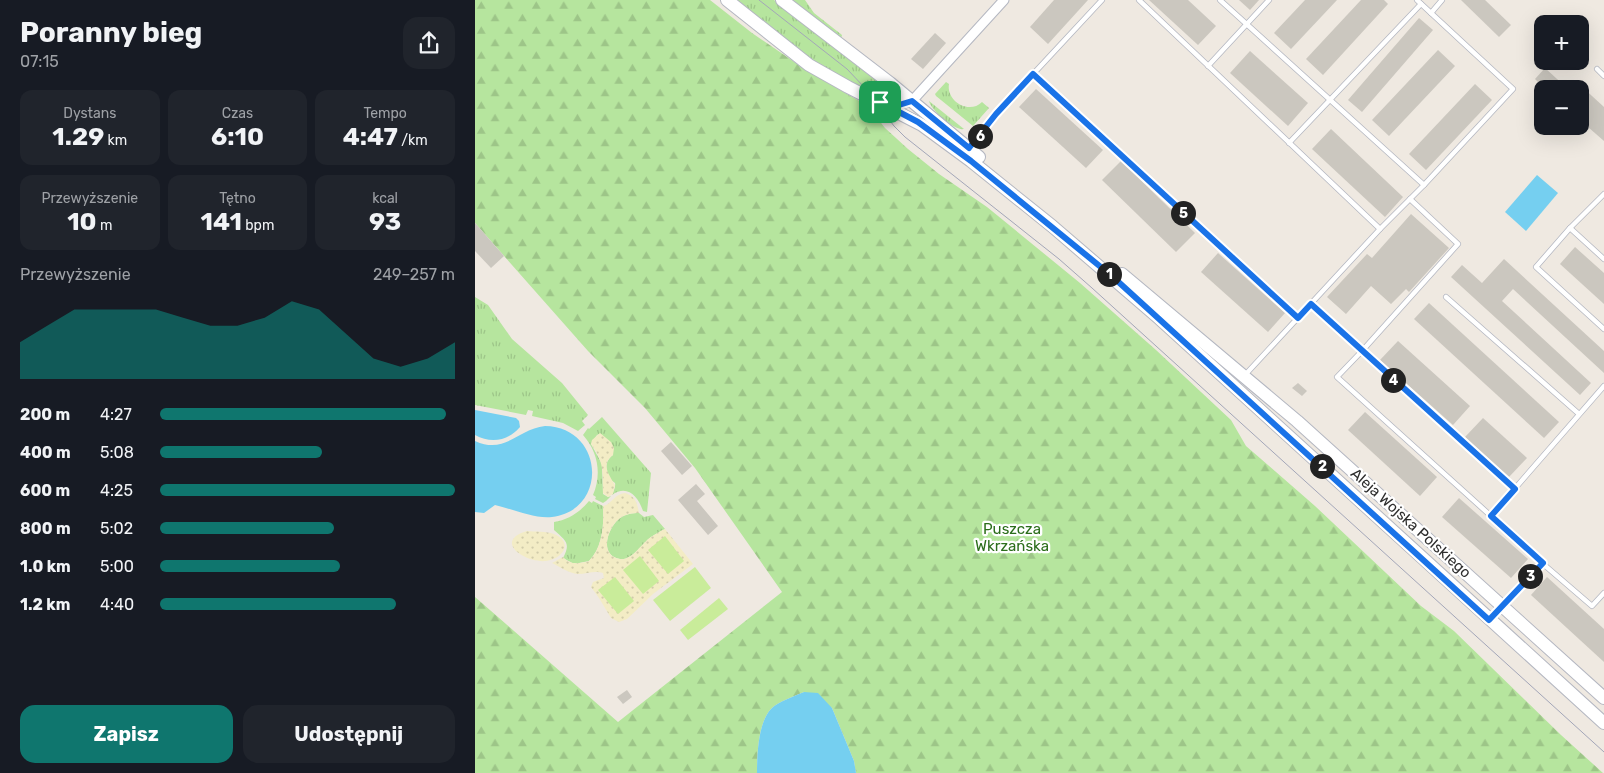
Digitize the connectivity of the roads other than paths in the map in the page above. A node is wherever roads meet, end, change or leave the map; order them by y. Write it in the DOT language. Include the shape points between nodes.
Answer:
graph roads {
  1 [pos="727,0"];
  2 [pos="782,0"];
  3 [pos="1003,0"];
  4 [pos="1102,0"];
  5 [pos="1139,0"];
  6 [pos="1220,0"];
  7 [pos="1269,0"];
  8 [pos="1442,0"];
  9 [pos="1419,2"];
  10 [pos="1431,13"];
  11 [pos="1247,24"];
  12 [pos="1208,66"];
  13 [pos="1597,69"];
  14 [pos="1033,74"];
  15 [pos="1604,76"];
  16 [pos="1330,100"];
  17 [pos="912,101"];
  18 [pos="880,102"];
  19 [pos="922,125"];
  20 [pos="1289,143"];
  21 [pos="966,152"];
  22 [pos="1424,185"];
  23 [pos="1604,194"];
  24 [pos="1410,199"];
  25 [pos="1380,228"];
  26 [pos="1570,228"];
  27 [pos="1604,259"];
  28 [pos="1446,297"];
  29 [pos="1311,304"];
  30 [pos="1298,318"];
  31 [pos="1604,329"];
  32 [pos="1362,351"];
  33 [pos="1244,376"];
  34 [pos="1234,386"];
  35 [pos="1604,386"];
  36 [pos="1579,414"];
  37 [pos="1297,421"];
  38 [pos="1285,434"];
  39 [pos="1515,489"];
  40 [pos="1491,516"];
  41 [pos="1542,564"];
  42 [pos="1604,593"];
  43 [pos="1503,606"];
  44 [pos="1489,620"];
  45 [pos="1604,698"];
  46 [pos="1604,723"];
  1 -- 18 [label="main road, Aleja Wojska Polskiego" via="817,70"];
  2 -- 17 [label="main road, Aleja Wojska Polskiego"];
  3 -- 17 [label="street"];
  4 -- 14 [label="lane"];
  5 -- 12 [label="lane"];
  6 -- 11 [label="lane"];
  7 -- 11 [label="lane"];
  8 -- 10 [label="lane"];
  9 -- 10 [label="lane"];
  9 -- 16 [label="lane"];
  10 -- 22 [label="lane" via="1513,89"];
  11 -- 12 [label="lane"];
  11 -- 16 [label="lane"];
  12 -- 20 [label="lane"];
  13 -- 15 [label="lane"];
  14 -- 21 [label="lane"];
  14 -- 30 [label="lane"];
  16 -- 20 [label="lane"];
  16 -- 22 [label="lane"];
  17 -- 18 [label="street, Aleja Wojska Polskiego" via="899,105"];
  17 -- 19 [label="street, Aleja Wojska Polskiego"];
  17 -- 21 [label="main road, Aleja Wojska Polskiego"];
  18 -- 19 [label="main road, Aleja Wojska Polskiego"];
  19 -- 21 [label="main road, Aleja Wojska Polskiego"];
  20 -- 25 [label="lane"];
  21 -- 33 [label="main road, Aleja Wojska Polskiego"];
  21 -- 34 [label="main road, Aleja Wojska Polskiego" via="1113,277"];
  22 -- 24 [label="lane"];
  23 -- 26 [label="lane"];
  24 -- 25 [label="lane"];
  24 -- 32 [label="lane" via="1459,244"];
  25 -- 29 [label="lane"];
  26 -- 27 [label="lane"];
  26 -- 31 [label="lane" via="1536,267"];
  28 -- 36 [label="lane"];
  29 -- 30 [label="lane"];
  29 -- 32 [label="lane"];
  30 -- 33 [label="lane"];
  32 -- 39 [label="lane"];
  32 -- 40 [label="lane" via="1337,377"];
  33 -- 34 [label="street"];
  33 -- 37 [label="main road, Aleja Wojska Polskiego"];
  34 -- 38 [label="main road, Aleja Wojska Polskiego"];
  35 -- 36 [label="lane"];
  36 -- 39 [label="lane"];
  37 -- 38 [label="street"];
  37 -- 43 [label="main road, Aleja Wojska Polskiego"];
  38 -- 44 [label="main road, Aleja Wojska Polskiego"];
  39 -- 40 [label="lane"];
  40 -- 41 [label="lane"];
  41 -- 42 [label="lane" via="1592,606"];
  41 -- 43 [label="lane"];
  43 -- 44 [label="street"];
  43 -- 45 [label="main road, Aleja Wojska Polskiego"];
  44 -- 46 [label="main road, Aleja Wojska Polskiego"];
}
